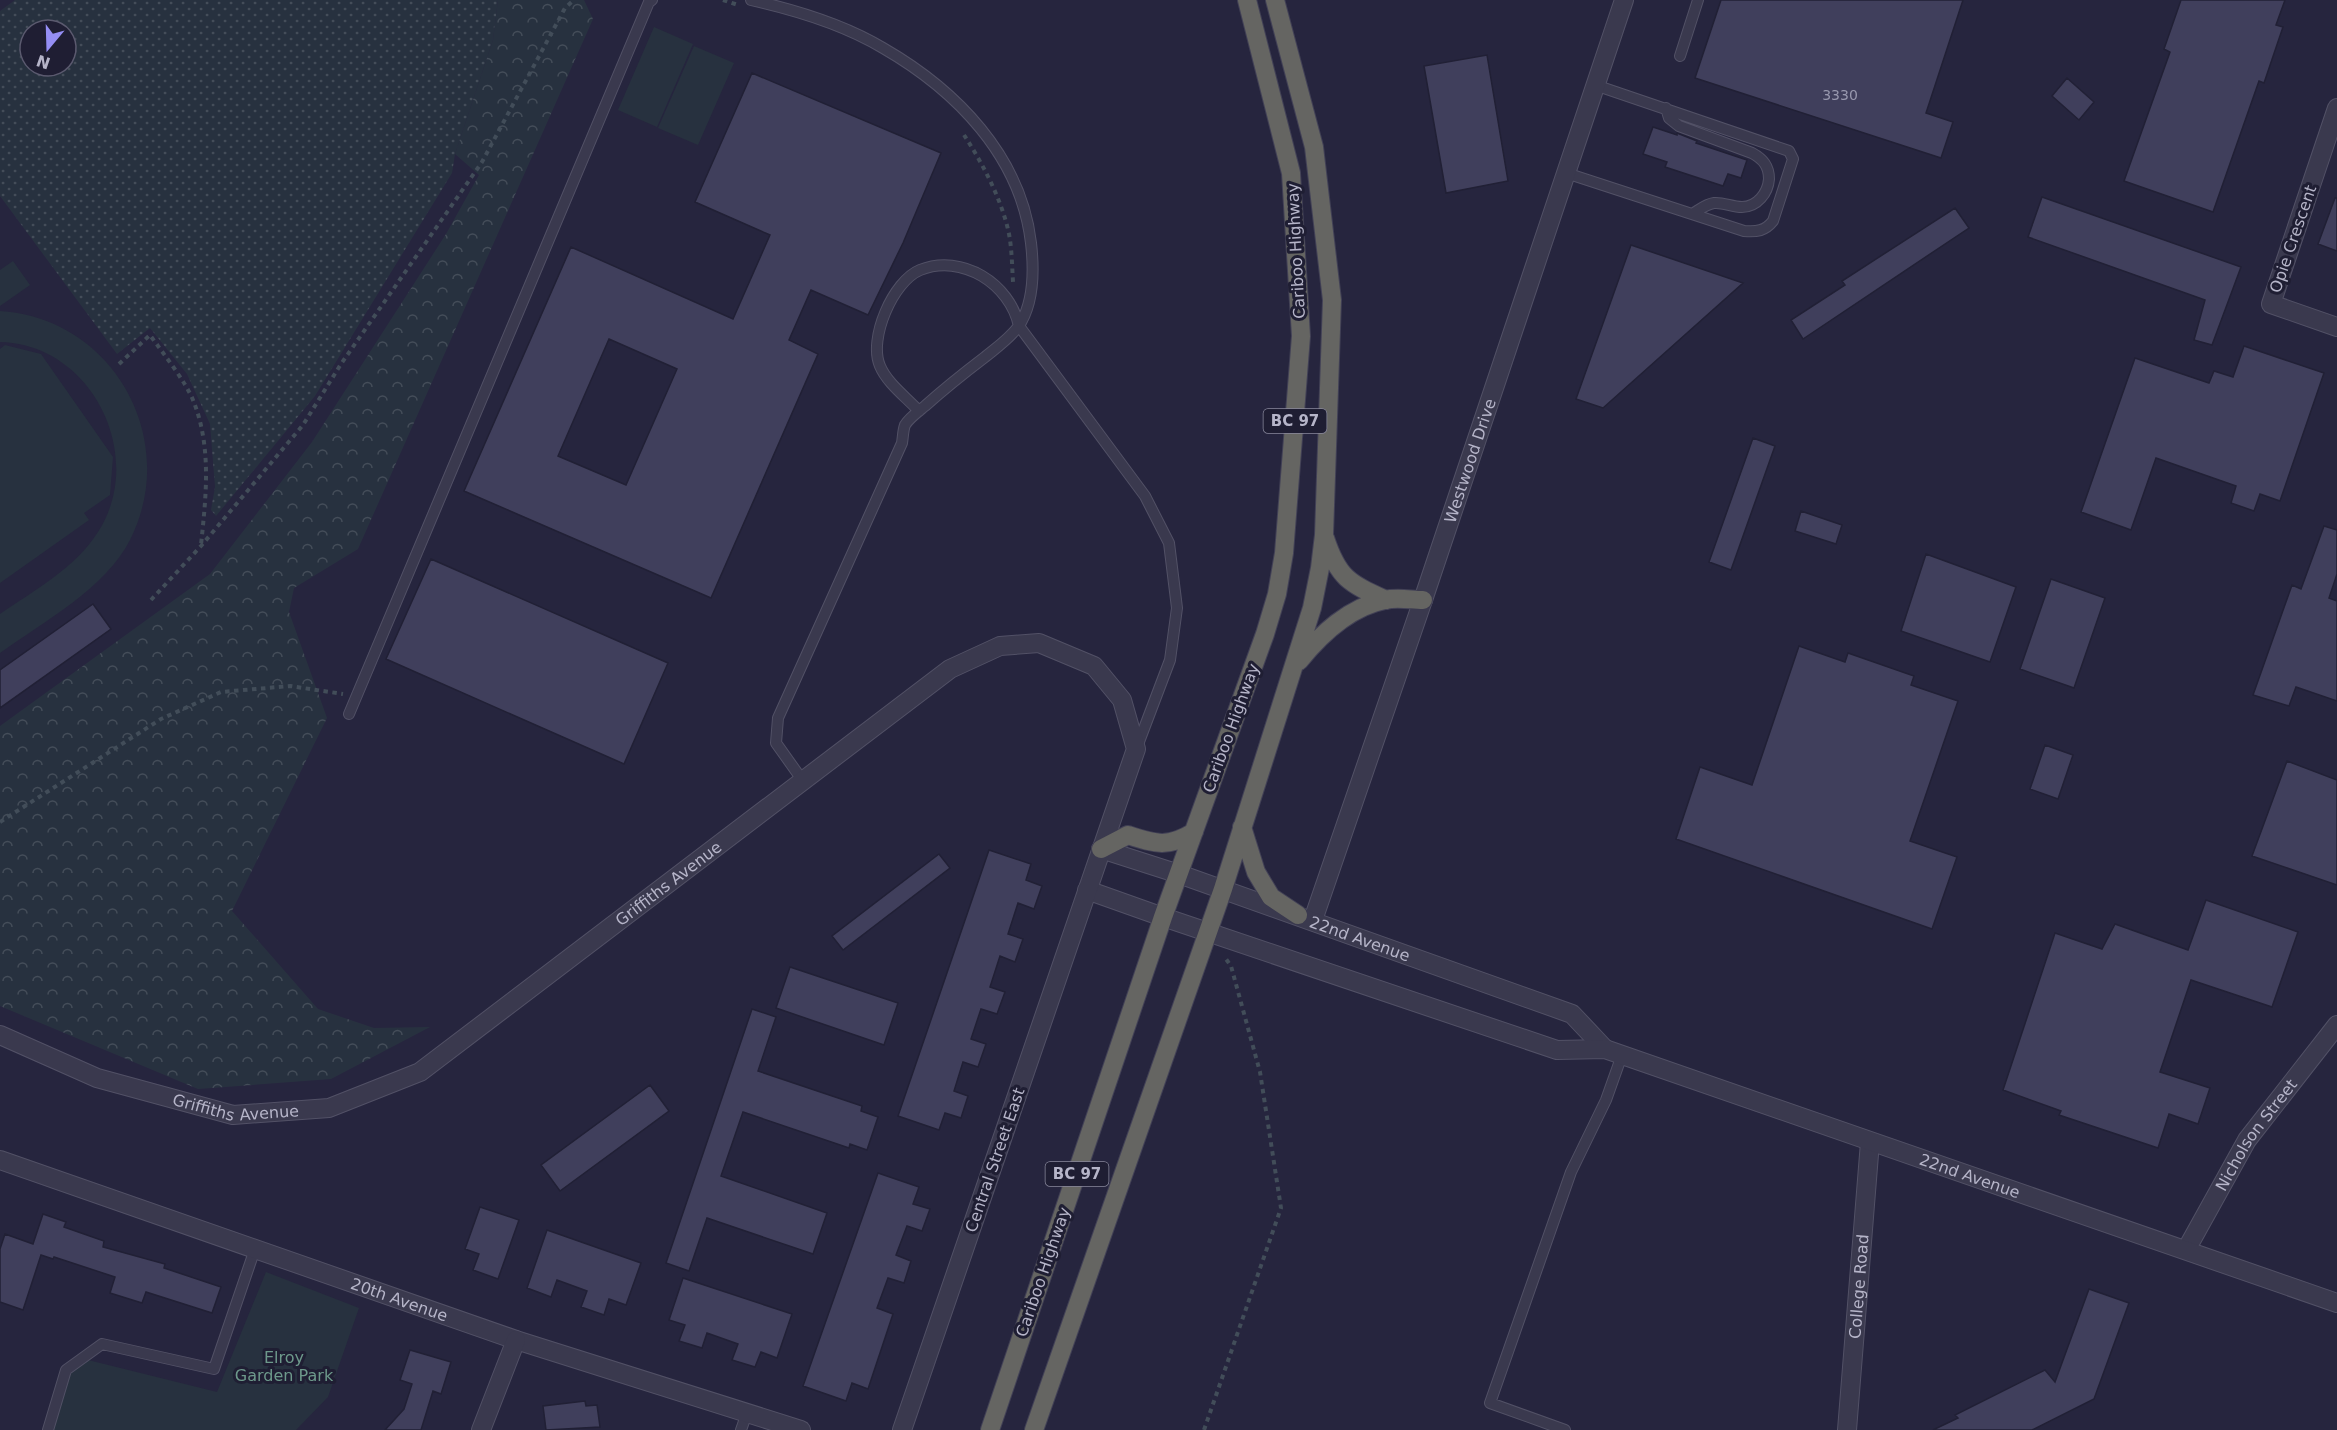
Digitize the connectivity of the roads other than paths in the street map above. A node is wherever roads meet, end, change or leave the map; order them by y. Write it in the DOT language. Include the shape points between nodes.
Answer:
graph roads {
  1 [pos="652,0"];
  2 [pos="1247,0"];
  3 [pos="1275,0"];
  4 [pos="1624,0"];
  5 [pos="1698,0"];
  6 [pos="748,4"];
  7 [pos="1680,56"];
  8 [pos="1595,85"];
  9 [pos="1666,108"];
  10 [pos="2337,108"];
  11 [pos="1566,172"];
  12 [pos="1692,214"];
  13 [pos="1018,326"];
  14 [pos="2337,327"];
  15 [pos="919,411"];
  16 [pos="1323,535"];
  17 [pos="1386,600"];
  18 [pos="1423,600"];
  19 [pos="1293,667"];
  20 [pos="350,714"];
  21 [pos="1136,749"];
  22 [pos="803,781"];
  23 [pos="1242,827"];
  24 [pos="1194,832"];
  25 [pos="1101,849"];
  26 [pos="1179,874"];
  27 [pos="1223,889"];
  28 [pos="1087,890"];
  29 [pos="1163,917"];
  30 [pos="1306,918"];
  31 [pos="1208,932"];
  32 [pos="2337,1025"];
  33 [pos="0,1035"];
  34 [pos="1613,1052"];
  35 [pos="1870,1142"];
  36 [pos="0,1161"];
  37 [pos="255,1249"];
  38 [pos="2186,1250"];
  39 [pos="2337,1303"];
  40 [pos="516,1340"];
  41 [pos="744,1421"];
  42 [pos="48,1430"];
  43 [pos="481,1430"];
  44 [pos="801,1430"];
  45 [pos="902,1430"];
  46 [pos="990,1430"];
  47 [pos="1034,1430"];
  48 [pos="1565,1430"];
  49 [pos="1847,1430"];
  1 -- 20 [label="lane"];
  2 -- 24 [label="highway, Cariboo Highway / BC 97" via="1292,173 1301,336 1284,553 1276,594"];
  3 -- 16 [label="highway, Cariboo Highway / BC 97" via="1314,147 1332,300"];
  4 -- 8 [label="street, Westwood Drive"];
  5 -- 7 [label="lane"];
  6 -- 13 [label="lane" via="783,7 882,47 933,81 976,122 997,149 1013,180 1029,228 1034,261 1031,290"];
  8 -- 9 [label="lane"];
  8 -- 11 [label="street, Westwood Drive"];
  9 -- 12 [label="lane" via="1673,122 1752,153 1768,167 1768,189 1752,205 1708,204"];
  9 -- 12 [label="lane" via="1793,155 1768,227 1744,231"];
  10 -- 14 [label="street, Opie Crescent" via="2271,304"];
  11 -- 12 [label="lane"];
  11 -- 18 [label="street, Westwood Drive"];
  13 -- 15 [label="lane"];
  13 -- 15 [label="lane" via="1015,310 981,274 953,265 919,270 906,280 880,324 876,351 887,377"];
  13 -- 21 [label="lane" via="1145,496 1169,543 1177,608 1170,660"];
  15 -- 22 [label="lane" via="906,424 902,443 778,718 776,743"];
  16 -- 17 [label="highway" via="1343,576"];
  16 -- 19 [label="highway, Cariboo Highway / BC 97" via="1312,608"];
  17 -- 18 [label="highway"];
  17 -- 19 [label="highway" via="1341,620 1318,637"];
  18 -- 30 [label="street, Westwood Drive"];
  19 -- 23 [label="highway, Cariboo Highway / BC 97"];
  21 -- 22 [label="street, Griffiths Avenue" via="1122,700 1094,666 1039,643 999,646 950,669"];
  21 -- 25 [label="street"];
  22 -- 33 [label="street, Griffiths Avenue" via="420,1072 329,1108 233,1115 97,1078"];
  23 -- 27 [label="highway, Cariboo Highway / BC 97"];
  23 -- 30 [label="highway" via="1256,872 1271,897"];
  24 -- 25 [label="highway" via="1167,844 1128,834"];
  24 -- 26 [label="highway, Cariboo Highway / BC 97"];
  25 -- 26 [label="street, 22nd Avenue"];
  25 -- 28 [label="street"];
  26 -- 27 [label="street, 22nd Avenue"];
  26 -- 29 [label="highway, Cariboo Highway / BC 97"];
  27 -- 30 [label="street, 22nd Avenue"];
  27 -- 31 [label="highway, Cariboo Highway / BC 97"];
  28 -- 29 [label="street, 22nd Avenue"];
  28 -- 45 [label="street, Central Street East"];
  29 -- 31 [label="street, 22nd Avenue"];
  29 -- 46 [label="highway, Cariboo Highway / BC 97"];
  30 -- 34 [label="street, 22nd Avenue" via="1572,1014"];
  31 -- 34 [label="street, 22nd Avenue" via="1557,1050"];
  31 -- 47 [label="highway, Cariboo Highway / BC 97"];
  32 -- 38 [label="street, Nicholson Street" via="2247,1140"];
  34 -- 35 [label="street, 22nd Avenue"];
  34 -- 48 [label="lane" via="1606,1101 1571,1172 1490,1403"];
  35 -- 38 [label="street, 22nd Avenue"];
  35 -- 49 [label="street, College Road"];
  36 -- 37 [label="street, 20th Avenue"];
  37 -- 40 [label="street, 20th Avenue"];
  37 -- 42 [label="lane" via="214,1369 102,1344 66,1370"];
  38 -- 39 [label="street, 22nd Avenue"];
  40 -- 41 [label="street, 20th Avenue"];
  40 -- 43 [label="street"];
  41 -- 44 [label="street, 20th Avenue"];
}
